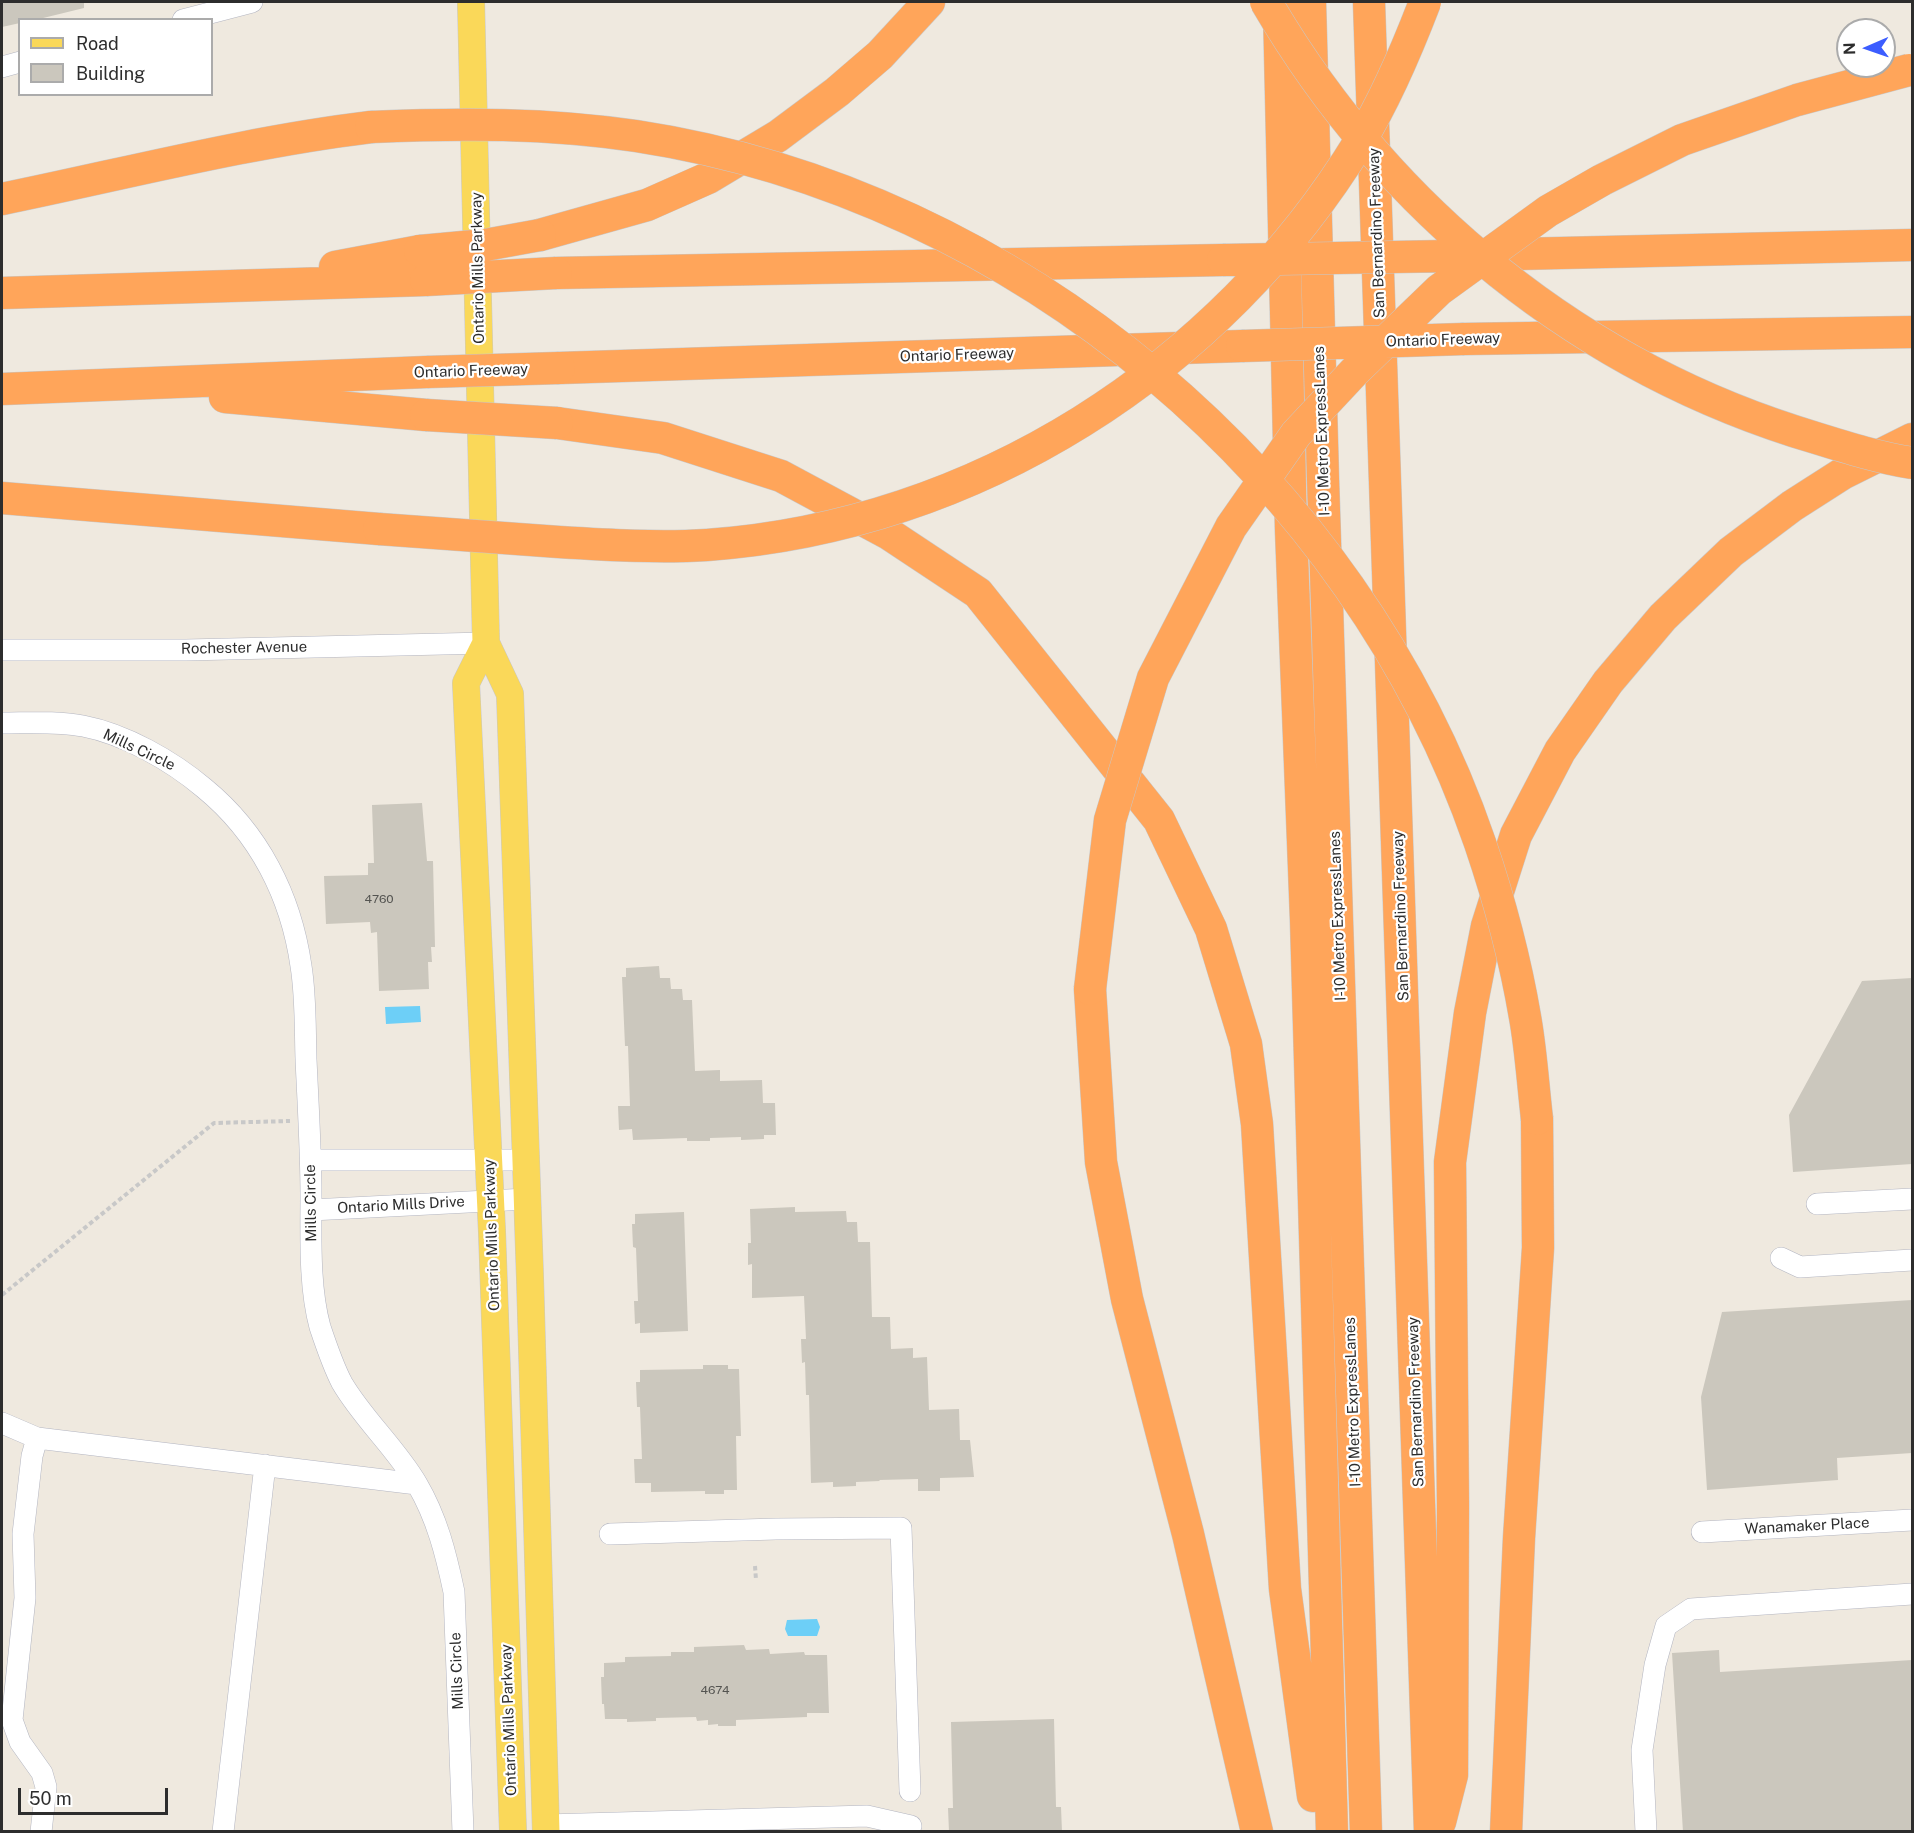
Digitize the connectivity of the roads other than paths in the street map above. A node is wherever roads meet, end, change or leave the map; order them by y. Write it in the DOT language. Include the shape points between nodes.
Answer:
graph roads {
  1 [pos="252,2"];
  2 [pos="471,2"];
  3 [pos="929,2"];
  4 [pos="1266,2"];
  5 [pos="1278,2"];
  6 [pos="1310,2"];
  7 [pos="1369,2"];
  8 [pos="1425,2"];
  9 [pos="191,18"];
  10 [pos="18,63"];
  11 [pos="2,67"];
  12 [pos="1911,70"];
  13 [pos="2,199"];
  14 [pos="1912,245"];
  15 [pos="423,265"];
  16 [pos="2,293"];
  17 [pos="1912,332"];
  18 [pos="102,386"];
  19 [pos="2,389"];
  20 [pos="1912,439"];
  21 [pos="1912,463"];
  22 [pos="2,498"];
  23 [pos="486,643"];
  24 [pos="2,650"];
  25 [pos="2,723"];
  26 [pos="311,1160"];
  27 [pos="489,1160"];
  28 [pos="526,1160"];
  29 [pos="527,1199"];
  30 [pos="1912,1199"];
  31 [pos="490,1200"];
  32 [pos="1817,1203"];
  33 [pos="311,1210"];
  34 [pos="1781,1258"];
  35 [pos="1912,1260"];
  36 [pos="2,1423"];
  37 [pos="37,1438"];
  38 [pos="265,1465"];
  39 [pos="417,1484"];
  40 [pos="1912,1520"];
  41 [pos="1702,1532"];
  42 [pos="610,1534"];
  43 [pos="1912,1594"];
  44 [pos="910,1791"];
  45 [pos="546,1828"];
  46 [pos="905,1830"];
  47 [pos="41,1832"];
  48 [pos="223,1832"];
  49 [pos="463,1832"];
  50 [pos="513,1832"];
  51 [pos="1257,1832"];
  52 [pos="1318,1832"];
  53 [pos="1332,1832"];
  54 [pos="1366,1832"];
  55 [pos="1430,1832"];
  56 [pos="1437,1832"];
  57 [pos="1506,1832"];
  58 [pos="1646,1832"];
  1 -- 9 [label="street"];
  2 -- 23 [label="main road, Ontario Mills Parkway"];
  3 -- 15 [label="highway, bridge" via="880,55 837,92 778,136 708,178 647,205 540,235 485,245"];
  4 -- 21 [label="highway, bridge" via="1323,90 1380,160 1440,224 1537,303 1613,352 1690,393 1773,426"];
  5 -- 53 [label="highway"];
  6 -- 54 [label="highway, I-10 Metro ExpressLanes"];
  7 -- 55 [label="highway, San Bernardino Freeway"];
  8 -- 22 [label="highway, bridge" via="1403,59 1360,141 1314,208 1258,278 1196,337 1124,395 1042,446 963,484 883,512 794,534 706,545 621,546"];
  10 -- 11 [label="street"];
  12 -- 51 [label="highway, bridge" via="1797,100 1682,140 1548,211 1439,290 1296,434 1231,527 1153,678 1110,820 1090,989 1101,1162 1127,1299 1188,1534"];
  13 -- 57 [label="highway, bridge" via="241,148 371,128 462,123 563,127 638,136 724,154 810,179 913,221 1048,294 1120,346 1191,405 1248,463 1313,537 1366,611 1405,676 1447,760 1505,923 1525,1018 1537,1119 1538,1248 1519,1538"];
  14 -- 15 [label="highway, bridge" via="556,273"];
  15 -- 16 [label="highway" via="234,287"];
  17 -- 18 [label="highway, Ontario Freeway, bridge" via="1464,339"];
  18 -- 19 [label="highway, Ontario Freeway"];
  18 -- 52 [label="highway, bridge" via="557,423 663,438 781,476 889,534 978,593 1159,820 1211,930 1246,1044 1257,1124 1285,1589"];
  20 -- 56 [label="highway" via="1842,474 1792,506 1731,552 1664,616 1608,682 1560,751 1515,835 1478,969 1450,1162 1452,1774"];
  23 -- 24 [label="street, Rochester Avenue"];
  23 -- 27 [label="main road, Ontario Mills Parkway" via="466,683"];
  23 -- 28 [label="main road, Ontario Mills Parkway" via="510,694"];
  25 -- 26 [label="street, Mills Circle" via="82,726 113,734 186,772 239,821 259,848 288,906 296,937 304,993"];
  26 -- 27 [label="street"];
  26 -- 33 [label="street, Mills Circle"];
  27 -- 28 [label="street"];
  27 -- 31 [label="main road, Ontario Mills Parkway"];
  28 -- 29 [label="main road, Ontario Mills Parkway"];
  29 -- 31 [label="street, Ontario Mills Drive"];
  29 -- 45 [label="main road, Ontario Mills Parkway"];
  30 -- 32 [label="street"];
  31 -- 33 [label="street, Ontario Mills Drive"];
  31 -- 50 [label="main road, Ontario Mills Parkway"];
  33 -- 39 [label="street, Mills Circle" via="317,1309 337,1372"];
  34 -- 35 [label="street" via="1800,1267"];
  36 -- 37 [label="street"];
  37 -- 38 [label="street"];
  37 -- 47 [label="street" via="23,1534 25,1598 12,1720 46,1787"];
  38 -- 39 [label="street"];
  38 -- 48 [label="street"];
  39 -- 49 [label="street, Mills Circle" via="441,1537 454,1592"];
  40 -- 41 [label="street, Wanamaker Place"];
  42 -- 44 [label="street" via="901,1528"];
  43 -- 58 [label="street" via="1691,1609 1666,1626 1655,1665 1642,1750"];
  45 -- 46 [label="street" via="867,1816"];
}
